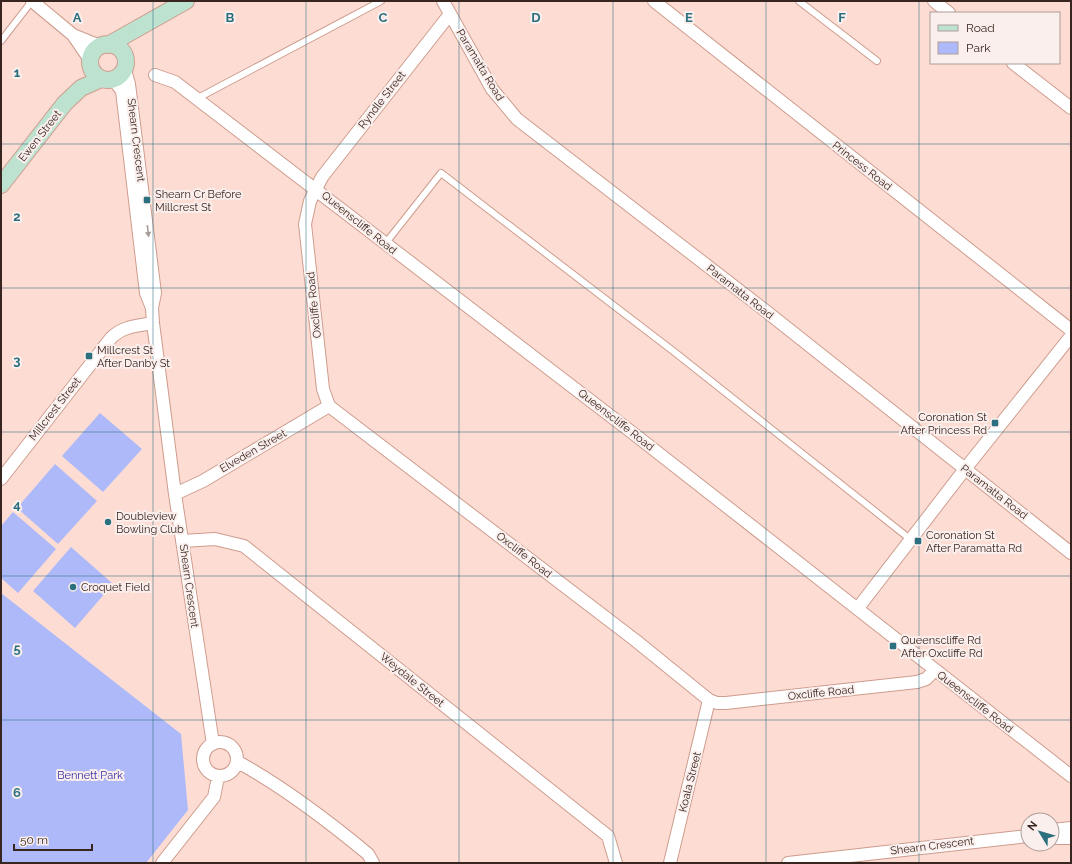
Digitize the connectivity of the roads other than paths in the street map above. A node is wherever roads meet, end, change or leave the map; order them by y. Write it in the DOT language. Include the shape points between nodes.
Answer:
graph roads {
  1 [pos="32,1"];
  2 [pos="186,1"];
  3 [pos="381,1"];
  4 [pos="443,1"];
  5 [pos="654,1"];
  6 [pos="799,1"];
  7 [pos="934,1"];
  8 [pos="948,12"];
  9 [pos="450,14"];
  10 [pos="133,30"];
  11 [pos="73,35"];
  12 [pos="1,41"];
  13 [pos="104,45"];
  14 [pos="124,60"];
  15 [pos="876,61"];
  16 [pos="1014,64"];
  17 [pos="99,71"];
  18 [pos="155,75"];
  19 [pos="198,98"];
  20 [pos="1071,108"];
  21 [pos="1,185"];
  22 [pos="315,188"];
  23 [pos="385,244"];
  24 [pos="152,308"];
  25 [pos="153,323"];
  26 [pos="1071,330"];
  27 [pos="1071,336"];
  28 [pos="329,406"];
  29 [pos="965,469"];
  30 [pos="1,478"];
  31 [pos="175,494"];
  32 [pos="910,539"];
  33 [pos="182,541"];
  34 [pos="1071,552"];
  35 [pos="858,608"];
  36 [pos="935,670"];
  37 [pos="709,700"];
  38 [pos="213,744"];
  39 [pos="238,762"];
  40 [pos="1071,776"];
  41 [pos="218,777"];
  42 [pos="1071,828"];
  43 [pos="1060,829"];
  44 [pos="1020,837"];
  45 [pos="1060,838"];
  46 [pos="1071,838"];
  47 [pos="848,859"];
  48 [pos="162,863"];
  49 [pos="373,863"];
  50 [pos="616,863"];
  51 [pos="670,863"];
  52 [pos="788,863"];
  1 -- 11 [label="street"];
  1 -- 12 [label="lane"];
  2 -- 10 [label="main road, Ewen Street"];
  3 -- 19 [label="lane"];
  4 -- 9 [label="street, Paramatta Road"];
  5 -- 26 [label="street, Princess Road"];
  6 -- 15 [label="lane"];
  7 -- 8 [label="street"];
  9 -- 22 [label="street, Ryndle Street"];
  9 -- 29 [label="street, Paramatta Road" via="492,89 517,119"];
  10 -- 13 [label="main road, Ewen Street"];
  10 -- 14 [label="main road, Ewen Street"];
  11 -- 13 [label="street"];
  11 -- 17 [label="street, Shearn Crescent"];
  13 -- 14 [label="main road" via="119,49"];
  13 -- 17 [label="main road, Ewen Street" via="95,50"];
  14 -- 17 [label="main road, Ewen Street" via="118,76"];
  14 -- 24 [label="street, Shearn Crescent, one-way" via="156,293"];
  16 -- 20 [label="street"];
  17 -- 21 [label="main road, Ewen Street" via="66,103"];
  17 -- 24 [label="street, Shearn Crescent" via="122,92 146,293"];
  18 -- 19 [label="street, Queenscliffe Road" via="175,82"];
  19 -- 22 [label="street, Queenscliffe Road"];
  22 -- 23 [label="street, Queenscliffe Road"];
  22 -- 28 [label="street, Oxcliffe Road" via="305,224 323,389"];
  23 -- 32 [label="lane" via="440,173 677,354"];
  23 -- 35 [label="street, Queenscliffe Road"];
  24 -- 25 [label="street, Shearn Crescent"];
  25 -- 30 [label="street, Millcrest Street" via="125,328 111,338"];
  25 -- 31 [label="street, Shearn Crescent"];
  27 -- 29 [label="street"];
  28 -- 31 [label="street, Elveden Street" via="203,481"];
  28 -- 37 [label="street, Oxcliffe Road"];
  29 -- 32 [label="street"];
  29 -- 34 [label="street, Paramatta Road"];
  31 -- 33 [label="street, Shearn Crescent"];
  32 -- 35 [label="street"];
  33 -- 38 [label="street, Shearn Crescent"];
  33 -- 50 [label="street, Weydale Street" via="215,539 244,546 608,836"];
  35 -- 36 [label="street, Queenscliffe Road"];
  36 -- 37 [label="street, Oxcliffe Road" via="926,679 917,682 726,703"];
  36 -- 40 [label="street, Queenscliffe Road"];
  37 -- 51 [label="street, Koala Street"];
  38 -- 39 [label="street" via="222,741 234,748"];
  38 -- 41 [label="street" via="209,745 202,757 206,771"];
  39 -- 41 [label="street" via="231,774"];
  39 -- 49 [label="street" via="261,774 320,815 368,854"];
  41 -- 48 [label="street" via="214,797"];
  42 -- 43 [label="street"];
  44 -- 47 [label="street, Shearn Crescent"];
  45 -- 46 [label="street"];
  47 -- 52 [label="street, Shearn Crescent"];
}
